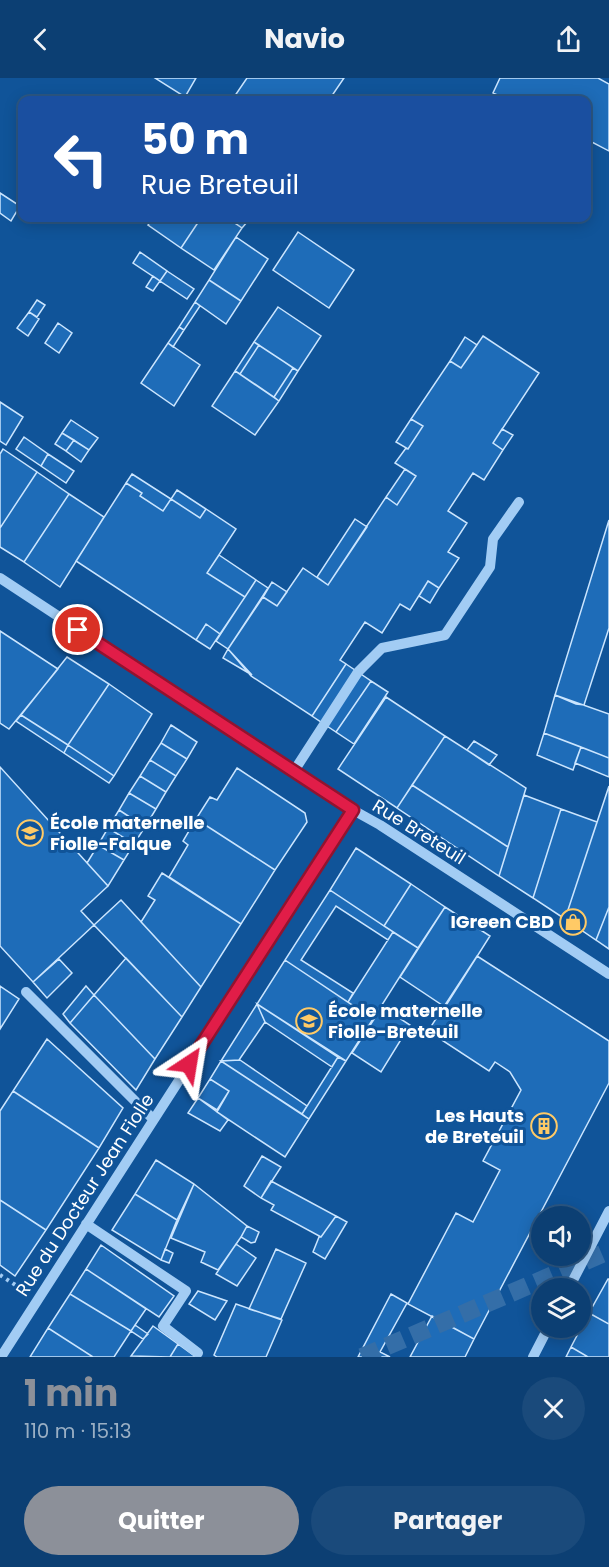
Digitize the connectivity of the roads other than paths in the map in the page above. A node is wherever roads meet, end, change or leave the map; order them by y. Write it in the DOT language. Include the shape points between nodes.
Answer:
graph roads {
  1 [pos="519,502"];
  2 [pos="0,578"];
  3 [pos="294,771"];
  4 [pos="353,810"];
  5 [pos="609,975"];
  6 [pos="26,992"];
  7 [pos="153,1119"];
  8 [pos="609,1211"];
  9 [pos="86,1224"];
  10 [pos="574,1278"];
  11 [pos="543,1338"];
  12 [pos="198,1353"];
  13 [pos="1,1357"];
  14 [pos="533,1357"];
  1 -- 3 [label="street" via="493,539 490,567 445,635 382,648 358,672"];
  2 -- 3 [label="street, Rue Breteuil"];
  3 -- 4 [label="street, Rue Breteuil"];
  4 -- 5 [label="street, Rue Breteuil"];
  4 -- 7 [label="street, Rue du Docteur Jean Fiolle"];
  6 -- 7 [label="street"];
  7 -- 9 [label="street, Rue du Docteur Jean Fiolle"];
  8 -- 10 [label="street"];
  9 -- 12 [label="street" via="186,1291 163,1326"];
  9 -- 13 [label="street, Rue du Docteur Jean Fiolle"];
  11 -- 14 [label="street"];
}
